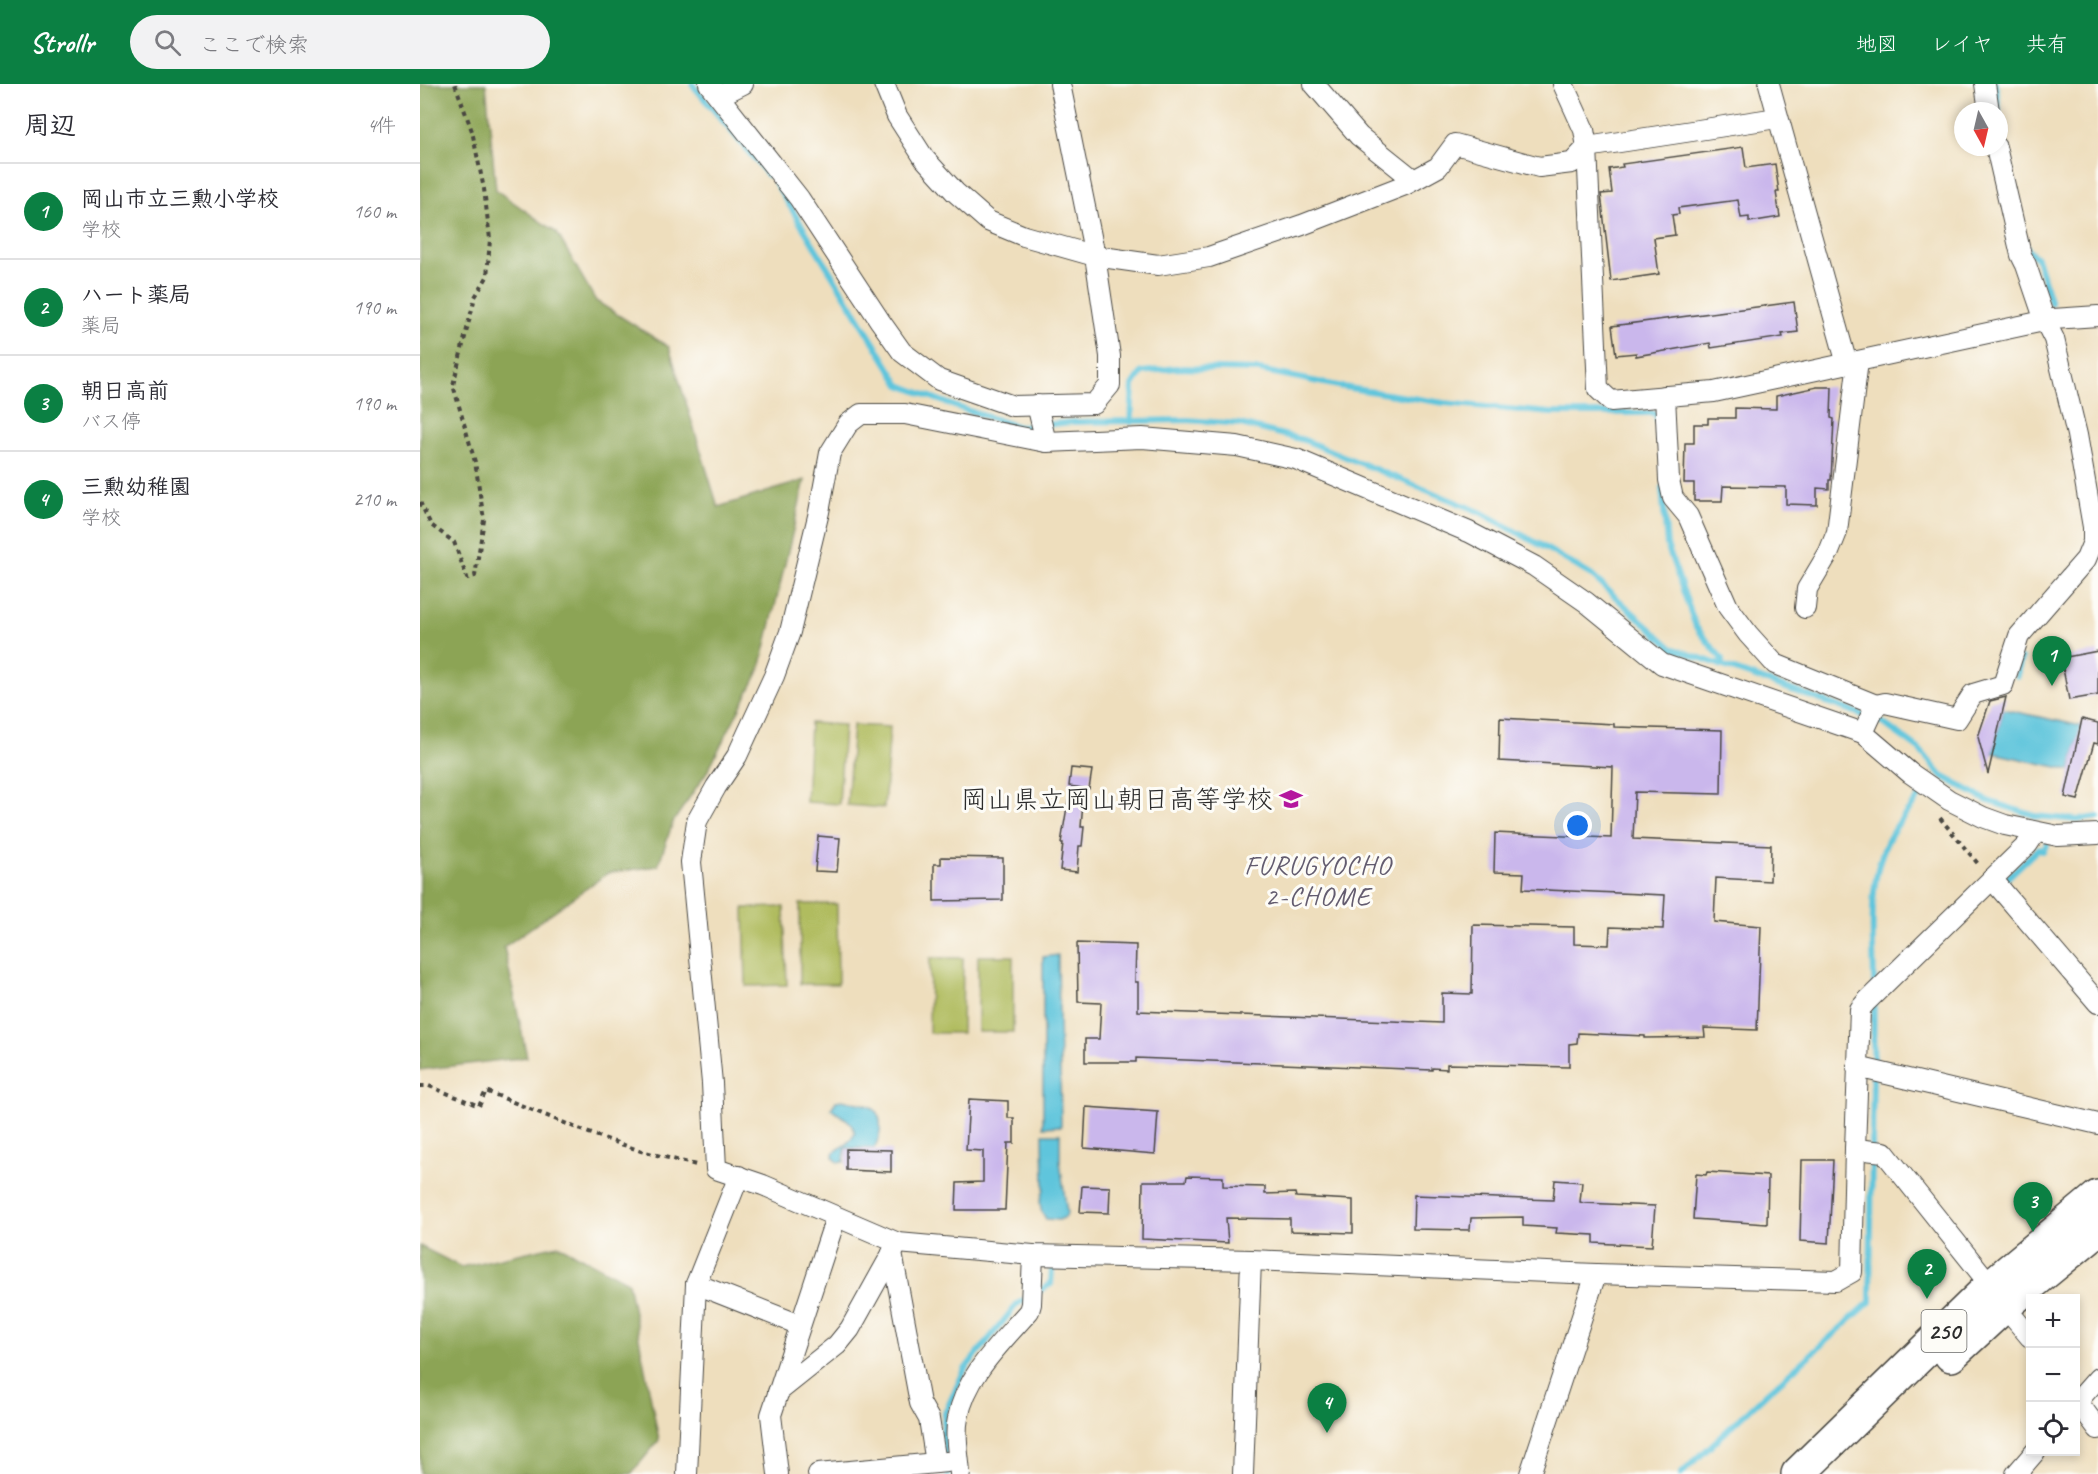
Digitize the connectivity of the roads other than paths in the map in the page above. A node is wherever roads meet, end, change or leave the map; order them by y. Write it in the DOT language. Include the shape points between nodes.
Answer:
graph roads {
  1 [pos="743,84"];
  2 [pos="884,84"];
  3 [pos="1060,84"];
  4 [pos="1314,84"];
  5 [pos="1563,84"];
  6 [pos="1769,84"];
  7 [pos="1985,84"];
  8 [pos="714,90"];
  9 [pos="1988,102"];
  10 [pos="1777,118"];
  11 [pos="1587,147"];
  12 [pos="1998,156"];
  13 [pos="1414,180"];
  14 [pos="1095,256"];
  15 [pos="2098,316"];
  16 [pos="2045,321"];
  17 [pos="1852,363"];
  18 [pos="1665,396"];
  19 [pos="1042,425"];
  20 [pos="1805,608"];
  21 [pos="1875,707"];
  22 [pos="1864,730"];
  23 [pos="2036,832"];
  24 [pos="2098,834"];
  25 [pos="1992,879"];
  26 [pos="2098,1003"];
  27 [pos="1868,1069"];
  28 [pos="2098,1124"];
  29 [pos="1866,1150"];
  30 [pos="739,1176"];
  31 [pos="2098,1197"];
  32 [pos="836,1216"];
  33 [pos="2098,1229"];
  34 [pos="895,1248"];
  35 [pos="1033,1255"];
  36 [pos="1251,1260"];
  37 [pos="1596,1274"];
  38 [pos="696,1284"];
  39 [pos="1998,1296"];
  40 [pos="800,1325"];
  41 [pos="2026,1331"];
  42 [pos="2098,1378"];
  43 [pos="778,1392"];
  44 [pos="2080,1395"];
  45 [pos="2080,1402"];
  46 [pos="2098,1429"];
  47 [pos="2032,1456"];
  48 [pos="950,1464"];
  49 [pos="687,1474"];
  50 [pos="778,1474"];
  51 [pos="818,1474"];
  52 [pos="1243,1474"];
  53 [pos="1530,1474"];
  54 [pos="1798,1474"];
  55 [pos="1826,1474"];
  56 [pos="2016,1474"];
  1 -- 8 [label="street"];
  2 -- 14 [label="street" via="897,116 924,158 988,221 1024,236"];
  3 -- 14 [label="street"];
  4 -- 13 [label="street" via="1359,136"];
  5 -- 11 [label="street" via="1584,130"];
  6 -- 10 [label="street"];
  7 -- 9 [label="street"];
  8 -- 19 [label="street" via="799,198 902,352 939,381 1013,406"];
  10 -- 11 [label="street"];
  10 -- 17 [label="street"];
  11 -- 13 [label="street" via="1572,163 1539,167 1455,144 1438,167"];
  11 -- 18 [label="street" via="1598,389 1611,401"];
  12 -- 16 [label="street" via="2021,255"];
  13 -- 14 [label="street" via="1209,257 1158,265"];
  14 -- 19 [label="street" via="1110,356 1110,385 1094,404"];
  15 -- 16 [label="street"];
  16 -- 17 [label="street"];
  16 -- 21 [label="street" via="2054,339 2077,435 2093,527 2093,542 2086,559 2019,636 2003,685 1973,694 1957,719 1885,703"];
  17 -- 18 [label="street" via="1713,392"];
  17 -- 20 [label="street" via="1837,532 1808,588"];
  18 -- 21 [label="street" via="1673,498 1688,516 1728,608 1775,664"];
  19 -- 22 [label="street" via="1237,446 1296,459 1469,532 1534,566 1586,602 1662,664"];
  19 -- 30 [label="street" via="861,414 848,424 830,453 790,632 737,756 697,821 690,862 712,1083 716,1170"];
  21 -- 22 [label="street"];
  22 -- 23 [label="street" via="1910,773 1949,800 2005,825"];
  23 -- 24 [label="street" via="2058,836"];
  23 -- 25 [label="street"];
  25 -- 26 [label="street"];
  25 -- 27 [label="street" via="1860,1009"];
  27 -- 28 [label="street"];
  27 -- 29 [label="street"];
  29 -- 37 [label="street" via="1852,1272 1836,1281"];
  29 -- 39 [label="street" via="1884,1152"];
  30 -- 32 [label="street"];
  30 -- 38 [label="street"];
  31 -- 39 [label="highway, 250"];
  32 -- 34 [label="street"];
  32 -- 40 [label="street"];
  33 -- 39 [label="highway, 250"];
  34 -- 35 [label="street"];
  34 -- 43 [label="street" via="850,1329 837,1345"];
  34 -- 48 [label="street" via="920,1403"];
  35 -- 36 [label="street"];
  35 -- 48 [label="street" via="1029,1311 979,1369 963,1400"];
  36 -- 37 [label="street"];
  36 -- 52 [label="street"];
  37 -- 53 [label="street"];
  38 -- 40 [label="street"];
  38 -- 49 [label="street"];
  39 -- 41 [label="street"];
  39 -- 54 [label="highway, 250"];
  39 -- 55 [label="highway, 250" via="1932,1372"];
  40 -- 43 [label="street"];
  42 -- 44 [label="street"];
  43 -- 50 [label="street" via="771,1414"];
  45 -- 46 [label="street"];
  47 -- 56 [label="street"];
  48 -- 51 [label="street"];
}
